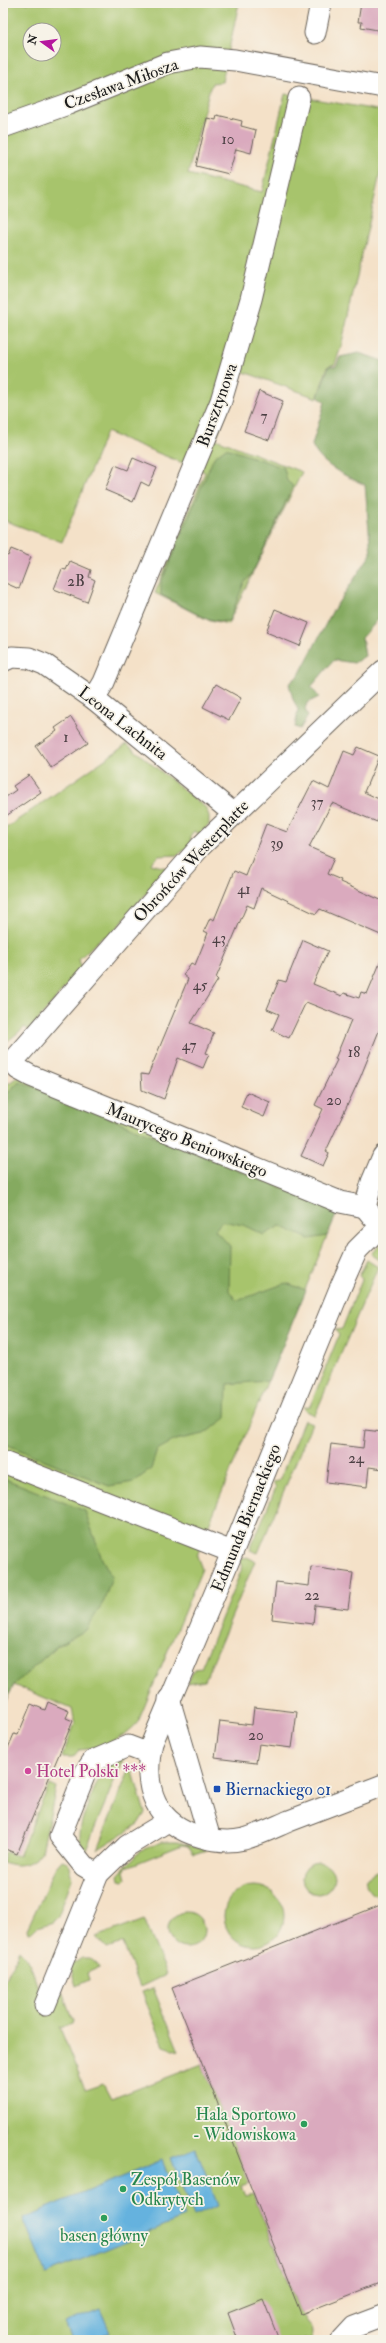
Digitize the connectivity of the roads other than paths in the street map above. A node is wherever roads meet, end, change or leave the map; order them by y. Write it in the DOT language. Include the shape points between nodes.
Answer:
graph roads {
  1 [pos="321,3"];
  2 [pos="315,33"];
  3 [pos="383,87"];
  4 [pos="299,98"];
  5 [pos="3,127"];
  6 [pos="3,661"];
  7 [pos="383,671"];
  8 [pos="94,699"];
  9 [pos="233,814"];
  10 [pos="9,1065"];
  11 [pos="383,1156"];
  12 [pos="365,1207"];
  13 [pos="381,1225"];
  14 [pos="3,1462"];
  15 [pos="232,1552"];
  16 [pos="169,1699"];
  17 [pos="149,1754"];
  18 [pos="383,1785"];
  19 [pos="168,1821"];
  20 [pos="210,1839"];
  21 [pos="98,1874"];
  22 [pos="45,2005"];
  23 [pos="383,2316"];
  24 [pos="342,2340"];
  1 -- 2 [label="street"];
  3 -- 5 [label="street, Czesława Miłosza" via="235,60 200,57 168,63 68,104"];
  4 -- 8 [label="street, Bursztynowa" via="251,299 221,400 104,682"];
  6 -- 8 [label="street, Leona Lachnita" via="12,657 29,658 44,664"];
  7 -- 9 [label="street, Obrońców Westerplatte"];
  8 -- 9 [label="street, Leona Lachnita"];
  9 -- 10 [label="street, Obrońców Westerplatte" via="201,846"];
  10 -- 12 [label="street, Maurycego Beniowskiego" via="333,1199"];
  11 -- 12 [label="street"];
  12 -- 13 [label="street"];
  13 -- 15 [label="street, Edmunda Biernackiego" via="357,1250"];
  14 -- 15 [label="street"];
  15 -- 16 [label="street, Edmunda Biernackiego"];
  16 -- 17 [label="street, Edmunda Biernackiego"];
  16 -- 20 [label="street"];
  17 -- 19 [label="street, Edmunda Biernackiego" via="152,1794 158,1809"];
  17 -- 21 [label="street" via="128,1746 93,1761 86,1771 60,1836 84,1866"];
  18 -- 20 [label="street" via="244,1839"];
  19 -- 20 [label="street" via="189,1834"];
  19 -- 21 [label="street" via="128,1846"];
  21 -- 22 [label="street"];
  23 -- 24 [label="street" via="354,2327"];
}
